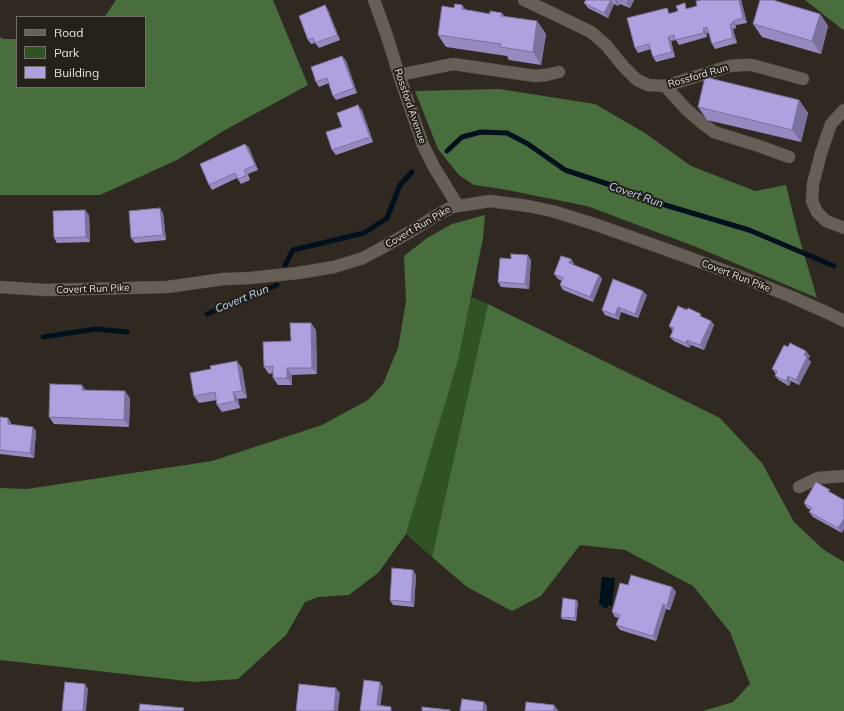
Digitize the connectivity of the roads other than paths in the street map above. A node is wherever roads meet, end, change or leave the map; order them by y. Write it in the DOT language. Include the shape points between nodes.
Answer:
graph roads {
  1 [pos="524,0"];
  2 [pos="377,1"];
  3 [pos="559,72"];
  4 [pos="399,75"];
  5 [pos="803,80"];
  6 [pos="665,86"];
  7 [pos="844,110"];
  8 [pos="788,157"];
  9 [pos="458,206"];
  10 [pos="844,228"];
  11 [pos="0,287"];
  12 [pos="844,321"];
  13 [pos="844,476"];
  14 [pos="799,487"];
  1 -- 6 [label="street, Rossford Run" via="591,32 637,80 648,86"];
  2 -- 4 [label="street, Rossford Avenue"];
  3 -- 4 [label="street" via="535,76 454,64"];
  4 -- 9 [label="street, Rossford Avenue" via="423,145"];
  5 -- 6 [label="street, Rossford Run" via="752,65 743,65 730,66"];
  6 -- 8 [label="street" via="686,109 714,132"];
  7 -- 10 [label="street" via="831,124 813,184 812,201 816,212 826,221"];
  9 -- 11 [label="street, Covert Run Pike" via="437,215 363,258 334,267 167,287 45,290"];
  9 -- 12 [label="street, Covert Run Pike" via="490,200 552,211 676,252 792,297"];
  13 -- 14 [label="street" via="818,478"];
}
